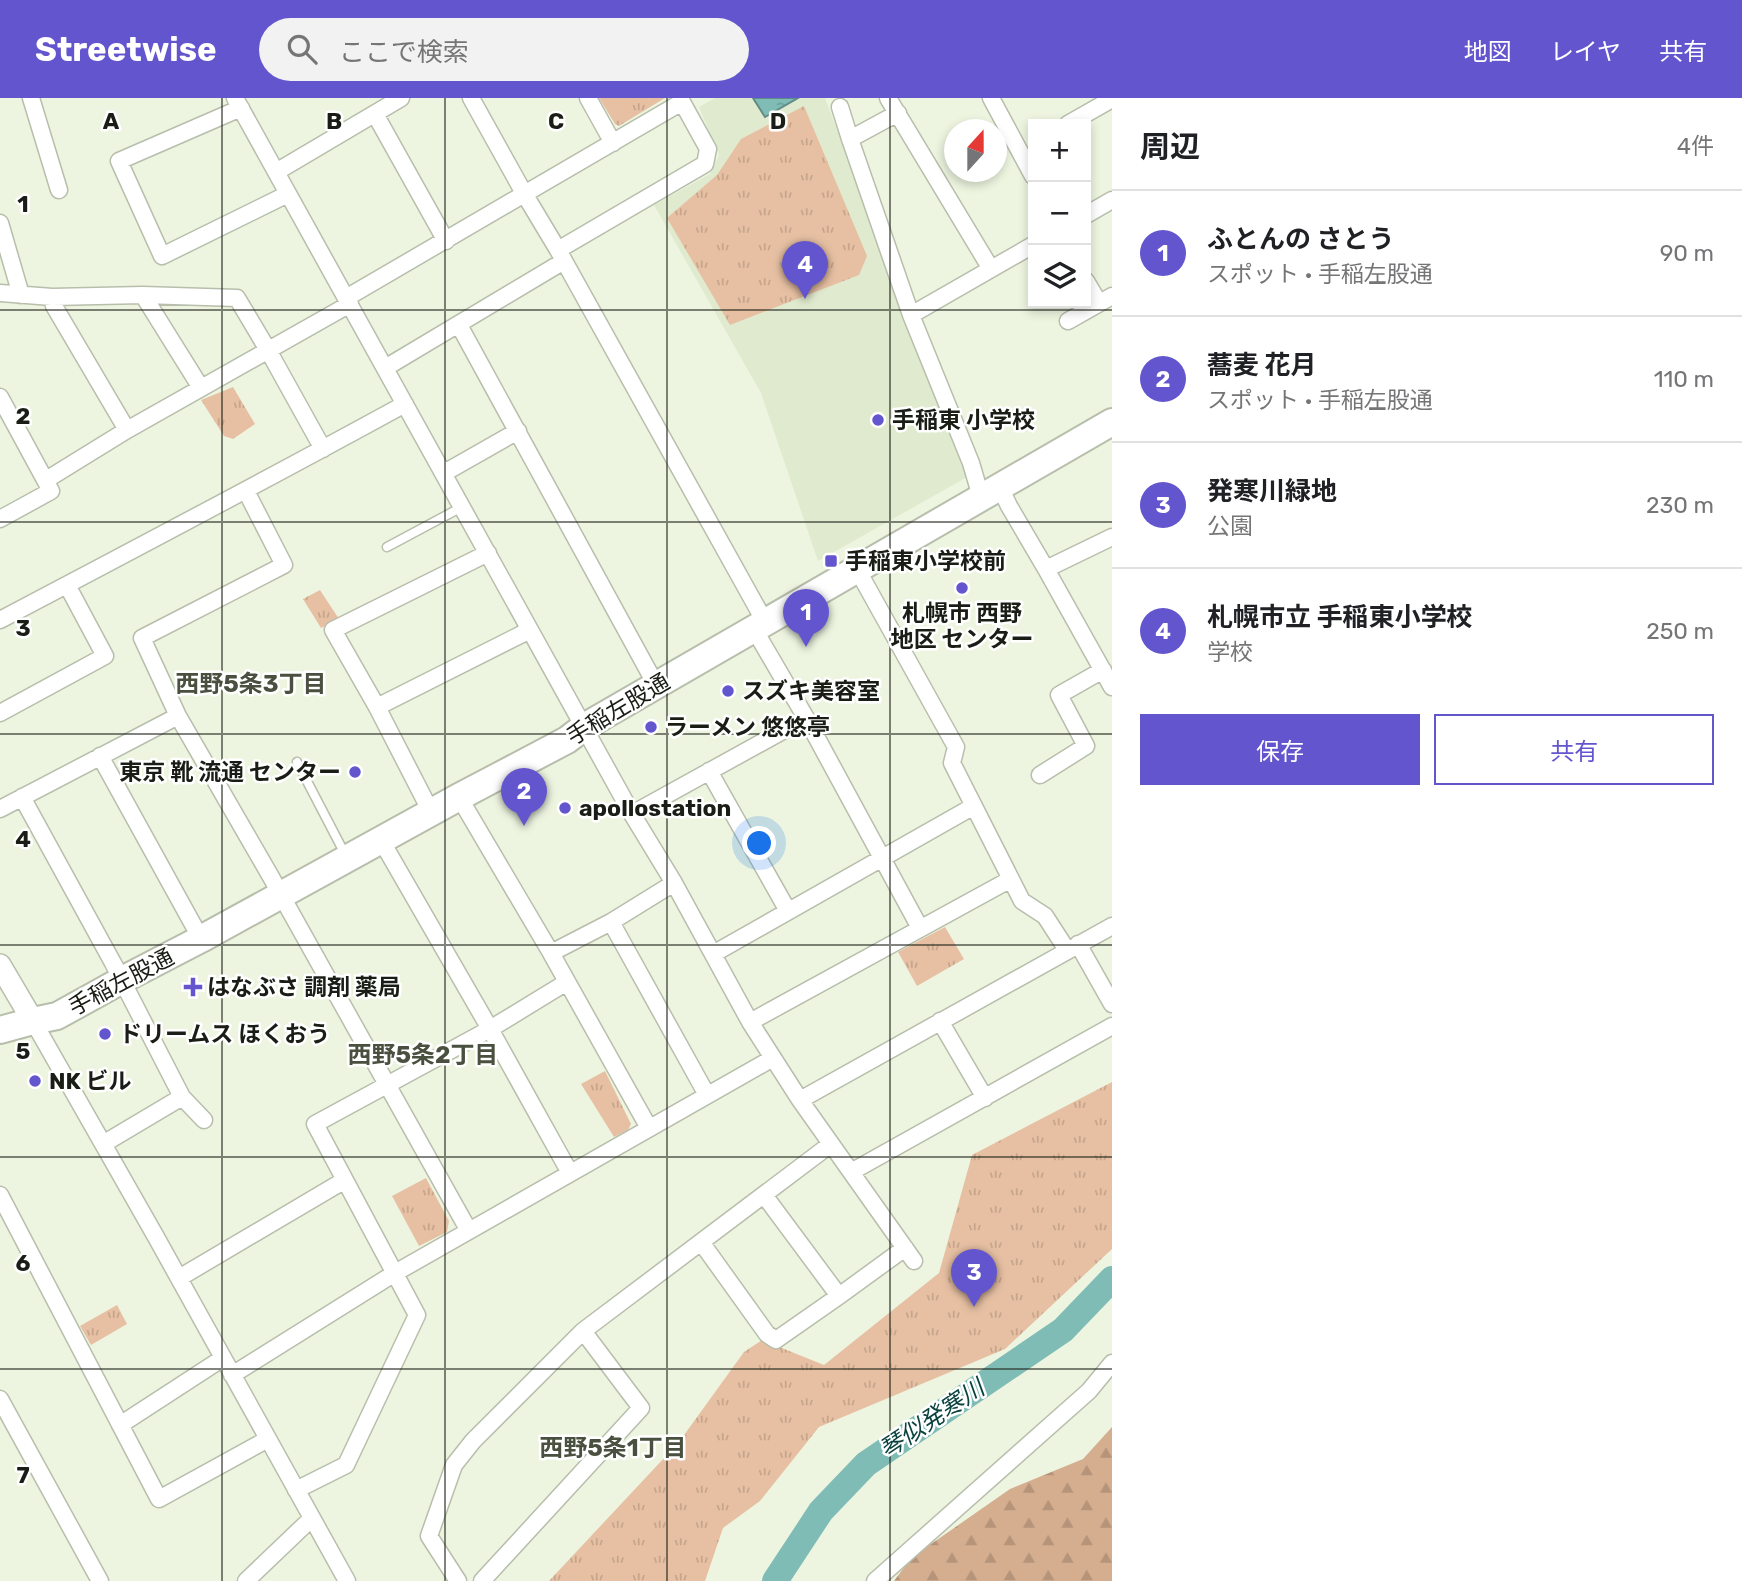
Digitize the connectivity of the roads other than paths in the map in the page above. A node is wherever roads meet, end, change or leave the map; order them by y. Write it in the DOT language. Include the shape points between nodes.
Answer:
graph roads {
  1 [pos="31,98"];
  2 [pos="401,98"];
  3 [pos="471,98"];
  4 [pos="588,98"];
  5 [pos="888,98"];
  6 [pos="990,98"];
  7 [pos="1112,99"];
  8 [pos="686,100"];
  9 [pos="238,103"];
  10 [pos="840,107"];
  11 [pos="898,113"];
  12 [pos="375,114"];
  13 [pos="1077,119"];
  14 [pos="850,139"];
  15 [pos="613,143"];
  16 [pos="1027,148"];
  17 [pos="276,172"];
  18 [pos="59,190"];
  19 [pos="288,194"];
  20 [pos="525,195"];
  21 [pos="1112,200"];
  22 [pos="1091,212"];
  23 [pos="0,223"];
  24 [pos="446,241"];
  25 [pos="1028,248"];
  26 [pos="561,256"];
  27 [pos="991,269"];
  28 [pos="1091,286"];
  29 [pos="0,293"];
  30 [pos="20,295"];
  31 [pos="143,295"];
  32 [pos="52,297"];
  33 [pos="1105,300"];
  34 [pos="348,301"];
  35 [pos="911,315"];
  36 [pos="1068,321"];
  37 [pos="459,325"];
  38 [pos="268,350"];
  39 [pos="385,369"];
  40 [pos="201,388"];
  41 [pos="0,397"];
  42 [pos="405,404"];
  43 [pos="1112,422"];
  44 [pos="127,430"];
  45 [pos="518,431"];
  46 [pos="323,449"];
  47 [pos="443,473"];
  48 [pos="46,480"];
  49 [pos="246,491"];
  50 [pos="990,492"];
  51 [pos="462,507"];
  52 [pos="0,519"];
  53 [pos="1112,537"];
  54 [pos="387,547"];
  55 [pos="488,553"];
  56 [pos="857,569"];
  57 [pos="1046,569"];
  58 [pos="66,585"];
  59 [pos="0,620"];
  60 [pos="759,626"];
  61 [pos="530,630"];
  62 [pos="1102,670"];
  63 [pos="656,685"];
  64 [pos="1112,686"];
  65 [pos="377,707"];
  66 [pos="0,713"];
  67 [pos="178,716"];
  68 [pos="806,718"];
  69 [pos="584,727"];
  70 [pos="100,756"];
  71 [pos="297,762"];
  72 [pos="709,771"];
  73 [pos="1040,775"];
  74 [pos="22,797"];
  75 [pos="459,797"];
  76 [pos="974,807"];
  77 [pos="0,809"];
  78 [pos="431,812"];
  79 [pos="632,814"];
  80 [pos="381,840"];
  81 [pos="881,857"];
  82 [pos="347,858"];
  83 [pos="1010,879"];
  84 [pos="674,883"];
  85 [pos="281,895"];
  86 [pos="788,911"];
  87 [pos="611,922"];
  88 [pos="1112,926"];
  89 [pos="920,928"];
  90 [pos="201,939"];
  91 [pos="1072,947"];
  92 [pos="551,953"];
  93 [pos="713,954"];
  94 [pos="0,965"];
  95 [pos="122,980"];
  96 [pos="567,982"];
  97 [pos="1112,1004"];
  98 [pos="33,1021"];
  99 [pos="940,1021"];
  100 [pos="750,1023"];
  101 [pos="1112,1026"];
  102 [pos="490,1029"];
  103 [pos="0,1030"];
  104 [pos="773,1058"];
  105 [pos="388,1086"];
  106 [pos="706,1096"];
  107 [pos="182,1097"];
  108 [pos="985,1098"];
  109 [pos="800,1100"];
  110 [pos="204,1120"];
  111 [pos="649,1128"];
  112 [pos="103,1144"];
  113 [pos="831,1144"];
  114 [pos="851,1172"];
  115 [pos="570,1173"];
  116 [pos="345,1180"];
  117 [pos="0,1195"];
  118 [pos="764,1195"];
  119 [pos="468,1231"];
  120 [pos="701,1242"];
  121 [pos="395,1273"];
  122 [pos="179,1278"];
  123 [pos="839,1296"];
  124 [pos="583,1331"];
  125 [pos="223,1358"];
  126 [pos="1112,1363"];
  127 [pos="232,1375"];
  128 [pos="0,1399"];
  129 [pos="120,1425"];
  130 [pos="268,1439"];
  131 [pos="296,1490"];
  132 [pos="312,1518"];
  133 [pos="339,1577"];
  134 [pos="100,1581"];
  135 [pos="246,1581"];
  136 [pos="458,1581"];
  137 [pos="482,1581"];
  138 [pos="875,1581"];
  1 -- 18 [label="street"];
  2 -- 12 [label="street"];
  3 -- 20 [label="street"];
  4 -- 15 [label="street"];
  5 -- 11 [label="street"];
  6 -- 16 [label="street"];
  7 -- 13 [label="street"];
  8 -- 15 [label="street"];
  8 -- 26 [label="street" via="708,149 705,164"];
  9 -- 17 [label="street"];
  9 -- 19 [label="street" via="119,161 162,256"];
  10 -- 14 [label="street"];
  11 -- 14 [label="street"];
  11 -- 27 [label="street"];
  12 -- 17 [label="street"];
  12 -- 24 [label="street"];
  14 -- 35 [label="street"];
  15 -- 20 [label="street"];
  17 -- 19 [label="street"];
  19 -- 34 [label="street"];
  20 -- 24 [label="street"];
  20 -- 26 [label="street"];
  21 -- 22 [label="street"];
  23 -- 30 [label="street"];
  24 -- 34 [label="street"];
  25 -- 27 [label="street"];
  26 -- 37 [label="street"];
  26 -- 60 [label="street"];
  27 -- 35 [label="street"];
  28 -- 33 [label="street"];
  29 -- 30 [label="street"];
  30 -- 32 [label="street"];
  31 -- 32 [label="street"];
  31 -- 38 [label="street" via="237,298"];
  31 -- 40 [label="street"];
  32 -- 44 [label="street"];
  33 -- 36 [label="street"];
  34 -- 38 [label="street"];
  34 -- 39 [label="street"];
  35 -- 50 [label="street" via="971,463"];
  37 -- 39 [label="street"];
  37 -- 45 [label="street"];
  38 -- 40 [label="street"];
  38 -- 46 [label="street"];
  39 -- 42 [label="street"];
  40 -- 44 [label="street"];
  41 -- 48 [label="street"];
  42 -- 46 [label="street"];
  42 -- 47 [label="street"];
  43 -- 50 [label="main road, 手稲左股通"];
  44 -- 48 [label="street"];
  45 -- 47 [label="street"];
  45 -- 63 [label="street"];
  46 -- 49 [label="street"];
  47 -- 51 [label="street"];
  48 -- 52 [label="street" via="51,491"];
  49 -- 58 [label="street"];
  49 -- 67 [label="street" via="284,565 142,638"];
  50 -- 56 [label="main road, 手稲左股通"];
  50 -- 57 [label="street" via="1009,506"];
  51 -- 54 [label="lane"];
  51 -- 55 [label="street"];
  53 -- 57 [label="street"];
  55 -- 61 [label="street"];
  55 -- 65 [label="street" via="333,630"];
  56 -- 60 [label="main road, 手稲左股通"];
  56 -- 76 [label="street" via="956,747 952,763"];
  57 -- 62 [label="street"];
  58 -- 59 [label="street"];
  58 -- 66 [label="street" via="105,656"];
  60 -- 63 [label="main road, 手稲左股通"];
  60 -- 68 [label="street"];
  61 -- 65 [label="street"];
  61 -- 69 [label="street"];
  62 -- 64 [label="street"];
  62 -- 73 [label="street" via="1059,695 1086,746"];
  63 -- 69 [label="main road, 手稲左股通"];
  65 -- 78 [label="street"];
  67 -- 70 [label="street"];
  67 -- 85 [label="street"];
  68 -- 72 [label="street"];
  68 -- 81 [label="street"];
  69 -- 75 [label="main road, 手稲左股通"];
  69 -- 79 [label="street"];
  70 -- 74 [label="street"];
  70 -- 90 [label="street"];
  71 -- 82 [label="lane"];
  72 -- 79 [label="street"];
  72 -- 86 [label="street"];
  74 -- 77 [label="street"];
  74 -- 95 [label="street"];
  75 -- 78 [label="main road, 手稲左股通"];
  75 -- 92 [label="street"];
  76 -- 81 [label="street"];
  76 -- 83 [label="street"];
  78 -- 80 [label="main road, 手稲左股通"];
  79 -- 84 [label="street"];
  80 -- 82 [label="main road, 手稲左股通"];
  80 -- 102 [label="street"];
  81 -- 86 [label="street"];
  81 -- 89 [label="street"];
  82 -- 85 [label="main road, 手稲左股通"];
  83 -- 89 [label="street"];
  83 -- 91 [label="street" via="1021,901 1045,916"];
  84 -- 87 [label="street"];
  84 -- 93 [label="street"];
  85 -- 90 [label="main road, 手稲左股通"];
  85 -- 105 [label="street"];
  86 -- 93 [label="street"];
  87 -- 92 [label="street"];
  87 -- 106 [label="street"];
  88 -- 91 [label="street"];
  89 -- 100 [label="street"];
  90 -- 95 [label="main road, 手稲左股通"];
  91 -- 97 [label="street"];
  91 -- 99 [label="street"];
  92 -- 96 [label="street"];
  93 -- 100 [label="street"];
  94 -- 98 [label="street"];
  95 -- 98 [label="main road, 手稲左股通" via="57,1016"];
  95 -- 107 [label="street"];
  96 -- 102 [label="street"];
  96 -- 111 [label="street"];
  98 -- 103 [label="main road, 手稲左股通"];
  98 -- 112 [label="street"];
  99 -- 108 [label="street"];
  99 -- 109 [label="street"];
  100 -- 104 [label="street"];
  101 -- 108 [label="street"];
  102 -- 105 [label="street"];
  102 -- 115 [label="street"];
  104 -- 106 [label="street"];
  104 -- 109 [label="street"];
  105 -- 116 [label="street" via="315,1125"];
  105 -- 119 [label="street"];
  106 -- 111 [label="street"];
  107 -- 110 [label="street"];
  107 -- 112 [label="street"];
  108 -- 114 [label="street"];
  109 -- 113 [label="street"];
  111 -- 115 [label="street"];
  112 -- 122 [label="street"];
  113 -- 114 [label="street"];
  113 -- 118 [label="street"];
  114 -- 123 [label="street" via="910,1254"];
  115 -- 119 [label="street"];
  116 -- 121 [label="street"];
  116 -- 122 [label="street"];
  117 -- 129 [label="street"];
  118 -- 120 [label="street"];
  118 -- 123 [label="street"];
  119 -- 121 [label="street"];
  120 -- 123 [label="street" via="767,1334 776,1340"];
  120 -- 124 [label="street"];
  121 -- 127 [label="street"];
  121 -- 131 [label="street" via="417,1315 346,1465"];
  122 -- 125 [label="street"];
  124 -- 136 [label="street" via="454,1465 429,1536"];
  124 -- 137 [label="street" via="641,1408"];
  125 -- 127 [label="street"];
  125 -- 129 [label="street"];
  126 -- 138 [label="street" via="1089,1391"];
  127 -- 130 [label="street"];
  128 -- 134 [label="street"];
  129 -- 130 [label="street" via="159,1499"];
  130 -- 131 [label="street"];
  131 -- 132 [label="street"];
  132 -- 133 [label="street"];
  132 -- 135 [label="street"];
}
